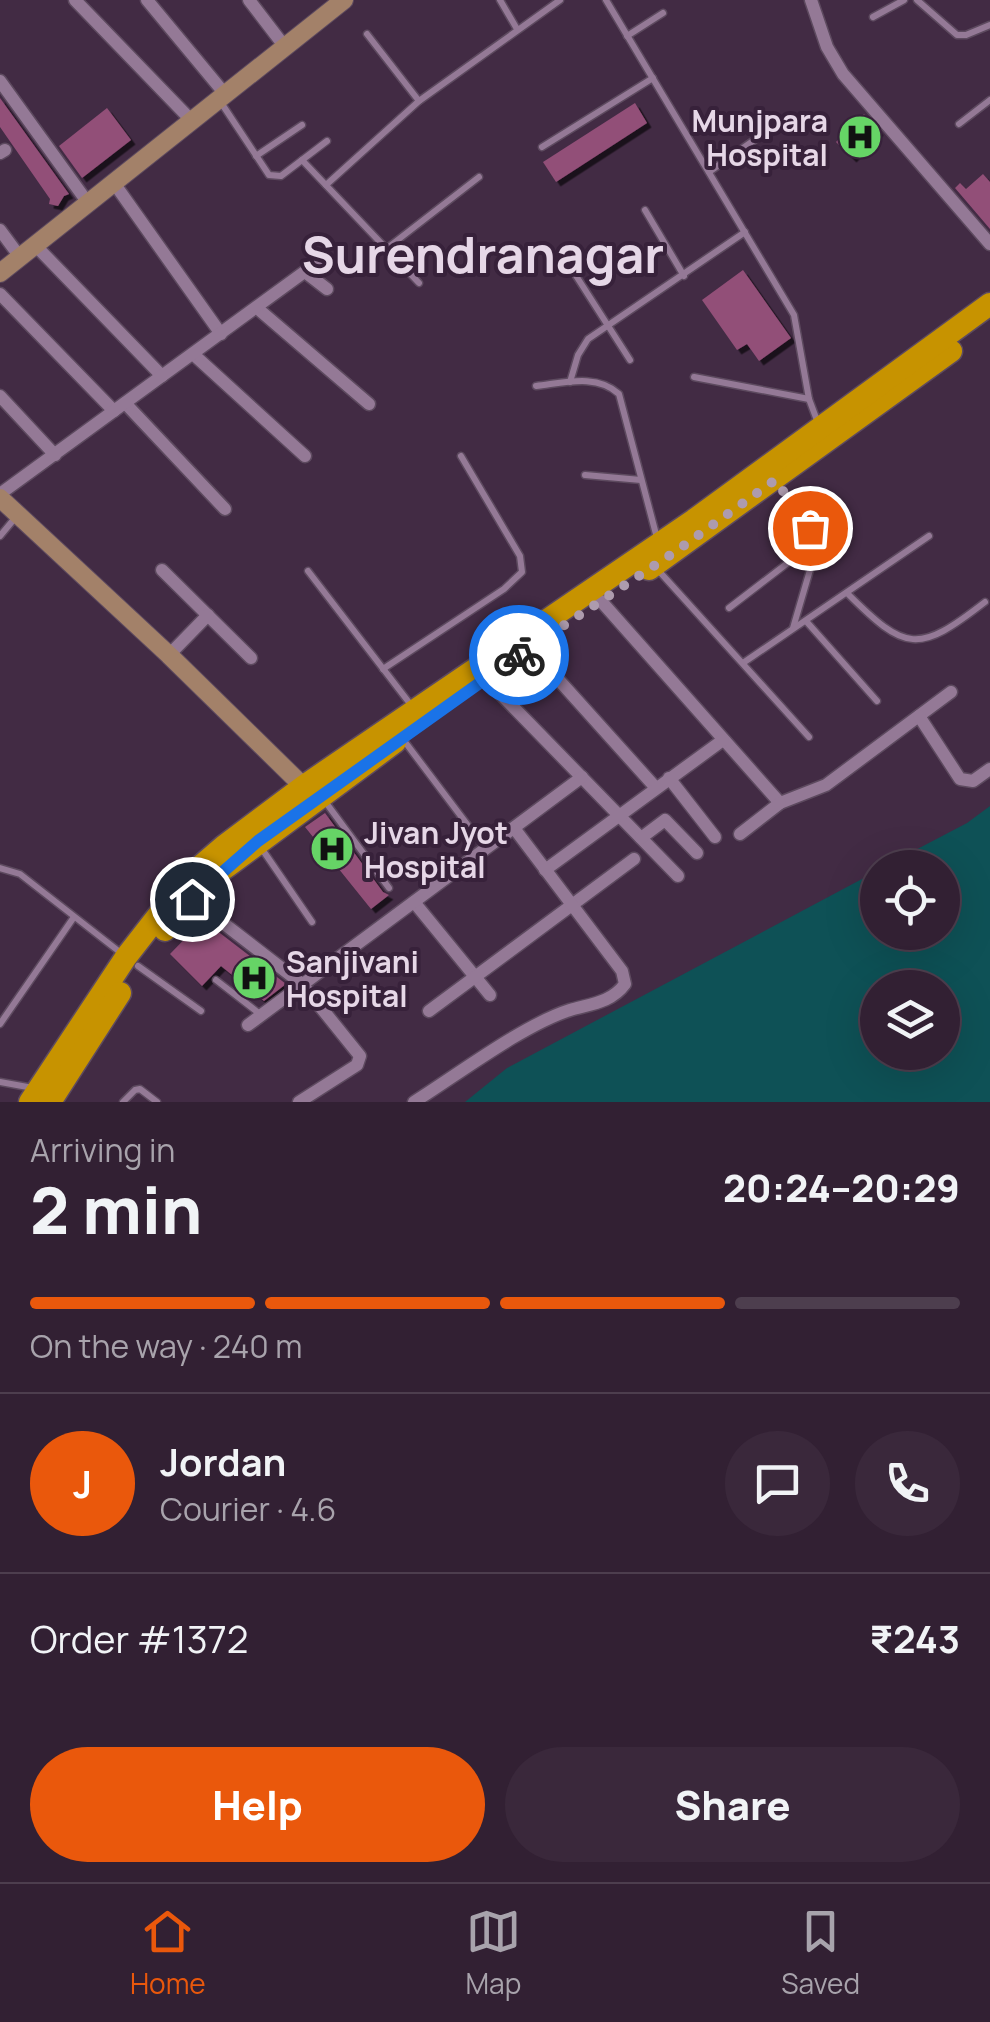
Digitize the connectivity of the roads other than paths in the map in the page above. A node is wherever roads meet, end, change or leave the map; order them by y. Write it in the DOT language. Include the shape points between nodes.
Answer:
graph roads {
  1 [pos="75,0"];
  2 [pos="146,0"];
  3 [pos="248,0"];
  4 [pos="344,0"];
  5 [pos="500,0"];
  6 [pos="560,0"];
  7 [pos="606,0"];
  8 [pos="811,0"];
  9 [pos="904,0"];
  10 [pos="917,0"];
  11 [pos="662,12"];
  12 [pos="873,17"];
  13 [pos="990,25"];
  14 [pos="518,29"];
  15 [pos="367,34"];
  16 [pos="627,36"];
  17 [pos="285,47"];
  18 [pos="653,78"];
  19 [pos="0,81"];
  20 [pos="222,97"];
  21 [pos="990,100"];
  22 [pos="419,101"];
  23 [pos="192,121"];
  24 [pos="959,124"];
  25 [pos="302,125"];
  26 [pos="767,131"];
  27 [pos="327,141"];
  28 [pos="542,147"];
  29 [pos="256,156"];
  30 [pos="302,160"];
  31 [pos="708,172"];
  32 [pos="479,177"];
  33 [pos="114,182"];
  34 [pos="326,184"];
  35 [pos="88,203"];
  36 [pos="645,210"];
  37 [pos="0,230"];
  38 [pos="745,232"];
  39 [pos="990,244"];
  40 [pos="35,245"];
  41 [pos="386,249"];
  42 [pos="20,258"];
  43 [pos="318,262"];
  44 [pos="573,271"];
  45 [pos="305,272"];
  46 [pos="0,273"];
  47 [pos="684,276"];
  48 [pos="419,284"];
  49 [pos="327,289"];
  50 [pos="0,294"];
  51 [pos="990,304"];
  52 [pos="257,308"];
  53 [pos="990,322"];
  54 [pos="608,326"];
  55 [pos="221,334"];
  56 [pos="193,354"];
  57 [pos="630,360"];
  58 [pos="162,376"];
  59 [pos="694,378"];
  60 [pos="570,382"];
  61 [pos="536,386"];
  62 [pos="0,396"];
  63 [pos="809,399"];
  64 [pos="369,404"];
  65 [pos="120,407"];
  66 [pos="820,427"];
  67 [pos="54,454"];
  68 [pos="305,456"];
  69 [pos="462,456"];
  70 [pos="585,475"];
  71 [pos="640,480"];
  72 [pos="775,480"];
  73 [pos="0,496"];
  74 [pos="225,510"];
  75 [pos="18,514"];
  76 [pos="0,536"];
  77 [pos="930,536"];
  78 [pos="815,542"];
  79 [pos="653,554"];
  80 [pos="162,570"];
  81 [pos="308,572"];
  82 [pos="847,592"];
  83 [pos="600,601"];
  84 [pos="985,602"];
  85 [pos="728,608"];
  86 [pos="208,615"];
  87 [pos="806,621"];
  88 [pos="793,629"];
  89 [pos="530,648"];
  90 [pos="169,656"];
  91 [pos="250,658"];
  92 [pos="743,664"];
  93 [pos="383,670"];
  94 [pos="486,678"];
  95 [pos="951,692"];
  96 [pos="877,702"];
  97 [pos="414,710"];
  98 [pos="919,716"];
  99 [pos="808,737"];
  100 [pos="401,738"];
  101 [pos="723,740"];
  102 [pos="990,770"];
  103 [pos="582,777"];
  104 [pos="670,778"];
  105 [pos="656,788"];
  106 [pos="313,794"];
  107 [pos="780,803"];
  108 [pos="618,815"];
  109 [pos="514,828"];
  110 [pos="740,834"];
  111 [pos="641,838"];
  112 [pos="715,838"];
  113 [pos="258,841"];
  114 [pos="485,849"];
  115 [pos="697,853"];
  116 [pos="634,859"];
  117 [pos="0,868"];
  118 [pos="545,870"];
  119 [pos="678,876"];
  120 [pos="390,888"];
  121 [pos="192,899"];
  122 [pos="414,902"];
  123 [pos="571,904"];
  124 [pos="74,916"];
  125 [pos="312,922"];
  126 [pos="132,961"];
  127 [pos="475,976"];
  128 [pos="216,980"];
  129 [pos="302,984"];
  130 [pos="490,996"];
  131 [pos="201,1010"];
  132 [pos="430,1011"];
  133 [pos="261,1015"];
  134 [pos="0,1024"];
  135 [pos="248,1025"];
  136 [pos="0,1082"];
  137 [pos="44,1099"];
  138 [pos="122,1102"];
  139 [pos="157,1102"];
  140 [pos="298,1102"];
  141 [pos="414,1102"];
  1 -- 23 [label="street"];
  2 -- 20 [label="street"];
  3 -- 17 [label="street"];
  4 -- 17 [label="street"];
  5 -- 14 [label="lane"];
  6 -- 14 [label="lane"];
  7 -- 16 [label="lane"];
  8 -- 39 [label="street" via="843,74"];
  9 -- 12 [label="lane"];
  10 -- 13 [label="lane" via="957,35"];
  11 -- 16 [label="lane"];
  14 -- 22 [label="lane"];
  15 -- 22 [label="lane"];
  16 -- 18 [label="lane"];
  17 -- 20 [label="street"];
  18 -- 28 [label="lane"];
  18 -- 31 [label="lane"];
  19 -- 35 [label="street"];
  20 -- 23 [label="street"];
  20 -- 29 [label="lane"];
  21 -- 24 [label="lane"];
  22 -- 34 [label="lane"];
  23 -- 33 [label="street"];
  25 -- 29 [label="lane"];
  26 -- 31 [label="lane"];
  27 -- 30 [label="lane"];
  29 -- 30 [label="lane" via="275,177"];
  30 -- 34 [label="lane"];
  31 -- 38 [label="lane"];
  32 -- 41 [label="lane"];
  33 -- 35 [label="street"];
  33 -- 55 [label="street"];
  34 -- 41 [label="lane"];
  35 -- 40 [label="street"];
  36 -- 47 [label="lane"];
  37 -- 42 [label="street"];
  38 -- 47 [label="lane"];
  38 -- 63 [label="lane" via="794,315"];
  40 -- 42 [label="street"];
  40 -- 58 [label="street"];
  41 -- 48 [label="lane"];
  42 -- 46 [label="street"];
  43 -- 45 [label="street"];
  44 -- 54 [label="lane"];
  45 -- 49 [label="street"];
  45 -- 52 [label="street"];
  47 -- 54 [label="lane"];
  50 -- 65 [label="street"];
  51 -- 66 [label="highway"];
  52 -- 55 [label="street"];
  52 -- 64 [label="street"];
  53 -- 72 [label="highway"];
  54 -- 57 [label="lane"];
  54 -- 60 [label="lane" via="581,348"];
  55 -- 56 [label="street"];
  56 -- 58 [label="street"];
  56 -- 68 [label="street"];
  58 -- 65 [label="street"];
  59 -- 63 [label="lane"];
  60 -- 61 [label="lane"];
  60 -- 71 [label="lane" via="601,382 619,394"];
  62 -- 67 [label="street"];
  63 -- 66 [label="lane"];
  65 -- 67 [label="street"];
  65 -- 74 [label="street"];
  66 -- 79 [label="highway"];
  67 -- 73 [label="street"];
  69 -- 93 [label="lane" via="520,556 522,572"];
  70 -- 71 [label="lane"];
  71 -- 79 [label="lane"];
  72 -- 78 [label="lane"];
  72 -- 79 [label="highway"];
  73 -- 75 [label="street"];
  75 -- 76 [label="lane"];
  75 -- 90 [label="street"];
  77 -- 82 [label="lane"];
  78 -- 85 [label="lane"];
  78 -- 88 [label="lane"];
  79 -- 83 [label="highway"];
  79 -- 92 [label="lane"];
  79 -- 97 [label="highway"];
  80 -- 86 [label="street"];
  81 -- 93 [label="lane"];
  82 -- 84 [label="lane" via="882,627 905,638 948,631"];
  82 -- 87 [label="lane"];
  83 -- 89 [label="highway"];
  83 -- 101 [label="street"];
  86 -- 90 [label="street"];
  86 -- 91 [label="street"];
  87 -- 88 [label="lane"];
  87 -- 96 [label="lane"];
  88 -- 92 [label="lane"];
  89 -- 94 [label="highway"];
  89 -- 105 [label="street"];
  90 -- 106 [label="street"];
  92 -- 99 [label="lane"];
  93 -- 97 [label="lane"];
  94 -- 100 [label="highway"];
  94 -- 103 [label="street"];
  95 -- 98 [label="street"];
  97 -- 106 [label="highway"];
  98 -- 102 [label="street" via="960,779 973,781"];
  98 -- 107 [label="street" via="826,784"];
  100 -- 106 [label="highway"];
  100 -- 114 [label="lane"];
  101 -- 104 [label="street"];
  101 -- 107 [label="street"];
  103 -- 108 [label="street"];
  103 -- 109 [label="street"];
  104 -- 105 [label="street"];
  104 -- 112 [label="street"];
  105 -- 108 [label="street"];
  106 -- 113 [label="highway"];
  106 -- 120 [label="lane"];
  106 -- 126 [label="highway" via="189,876"];
  107 -- 110 [label="street"];
  108 -- 111 [label="street"];
  108 -- 118 [label="street"];
  109 -- 114 [label="street"];
  109 -- 118 [label="street"];
  111 -- 115 [label="street" via="665,820"];
  111 -- 119 [label="street"];
  113 -- 121 [label="highway"];
  113 -- 125 [label="lane"];
  114 -- 122 [label="street"];
  116 -- 123 [label="street"];
  117 -- 124 [label="lane" via="20,874"];
  118 -- 123 [label="street"];
  121 -- 126 [label="highway"];
  121 -- 129 [label="street"];
  122 -- 127 [label="street"];
  122 -- 129 [label="street"];
  123 -- 127 [label="street"];
  123 -- 141 [label="street" via="622,971 625,984 618,994 549,1018"];
  124 -- 126 [label="lane"];
  124 -- 134 [label="lane"];
  126 -- 131 [label="lane"];
  126 -- 137 [label="highway"];
  127 -- 130 [label="street"];
  127 -- 132 [label="street"];
  128 -- 133 [label="lane"];
  129 -- 133 [label="street"];
  129 -- 140 [label="street" via="360,1056"];
  133 -- 135 [label="street"];
  136 -- 137 [label="lane"];
  138 -- 139 [label="lane" via="140,1089"];
}
